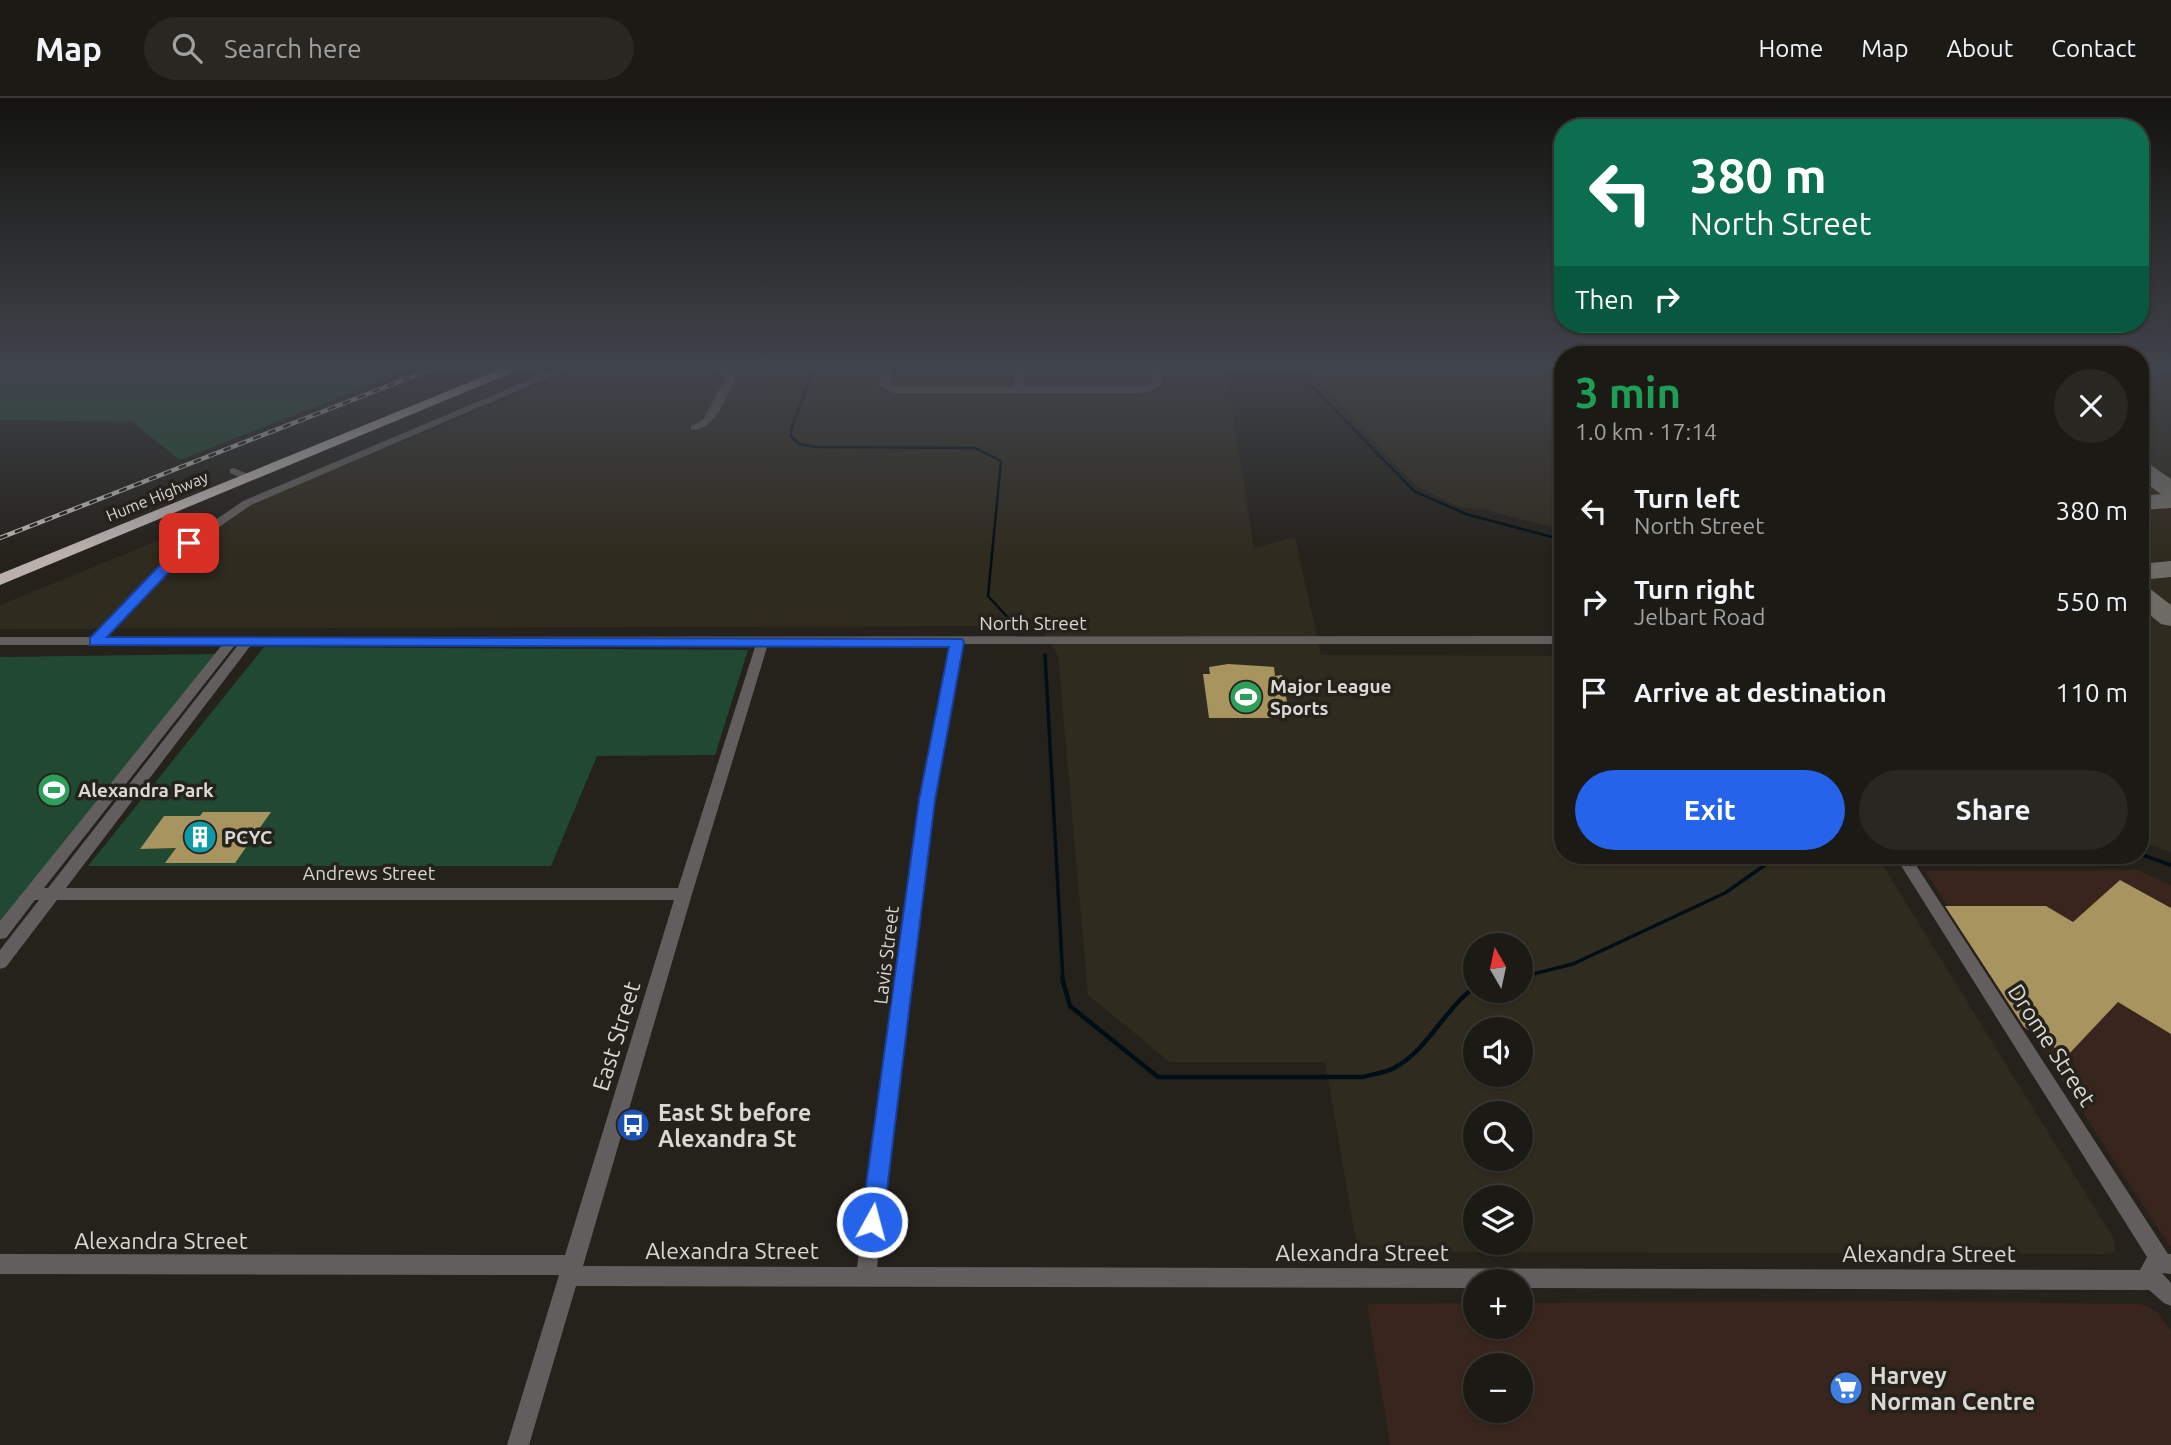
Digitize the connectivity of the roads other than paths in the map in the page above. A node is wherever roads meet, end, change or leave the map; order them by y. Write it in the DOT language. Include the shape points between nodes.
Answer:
graph roads {
  1 [pos="348,429"];
  2 [pos="360,429"];
  3 [pos="422,429"];
  4 [pos="241,475"];
  5 [pos="0,565"];
  6 [pos="0,580"];
  7 [pos="1554,640"];
  8 [pos="0,641"];
  9 [pos="95,641"];
  10 [pos="231,642"];
  11 [pos="247,642"];
  12 [pos="763,642"];
  13 [pos="957,642"];
  14 [pos="1907,864"];
  15 [pos="55,893"];
  16 [pos="31,894"];
  17 [pos="684,894"];
  18 [pos="0,933"];
  19 [pos="0,962"];
  20 [pos="0,1264"];
  21 [pos="2162,1268"];
  22 [pos="572,1270"];
  23 [pos="866,1274"];
  24 [pos="2171,1296"];
  25 [pos="518,1445"];
  1 -- 4 [label="highway, Hume Highway"];
  2 -- 4 [label="highway, Hume Highway"];
  3 -- 9 [label="street" via="247,503 189,543"];
  4 -- 5 [label="highway, Hume Highway"];
  4 -- 6 [label="highway, Hume Highway"];
  7 -- 13 [label="street, North Street"];
  8 -- 9 [label="street, North Street"];
  9 -- 10 [label="street, North Street"];
  10 -- 11 [label="street, North Street"];
  10 -- 16 [label="street"];
  11 -- 12 [label="street, North Street"];
  11 -- 15 [label="street"];
  12 -- 13 [label="street, North Street"];
  12 -- 17 [label="street, East Street"];
  13 -- 23 [label="street, Lavis Street" via="927,800"];
  14 -- 21 [label="street, Drome Street"];
  15 -- 16 [label="street, Andrews Street"];
  15 -- 17 [label="street, Andrews Street"];
  15 -- 19 [label="street"];
  16 -- 18 [label="street"];
  17 -- 22 [label="street, East Street"];
  20 -- 22 [label="street, Alexandra Street"];
  21 -- 23 [label="street, Alexandra Street"];
  21 -- 24 [label="street, Drome Street"];
  22 -- 23 [label="street, Alexandra Street"];
  22 -- 25 [label="street, East Street"];
}
